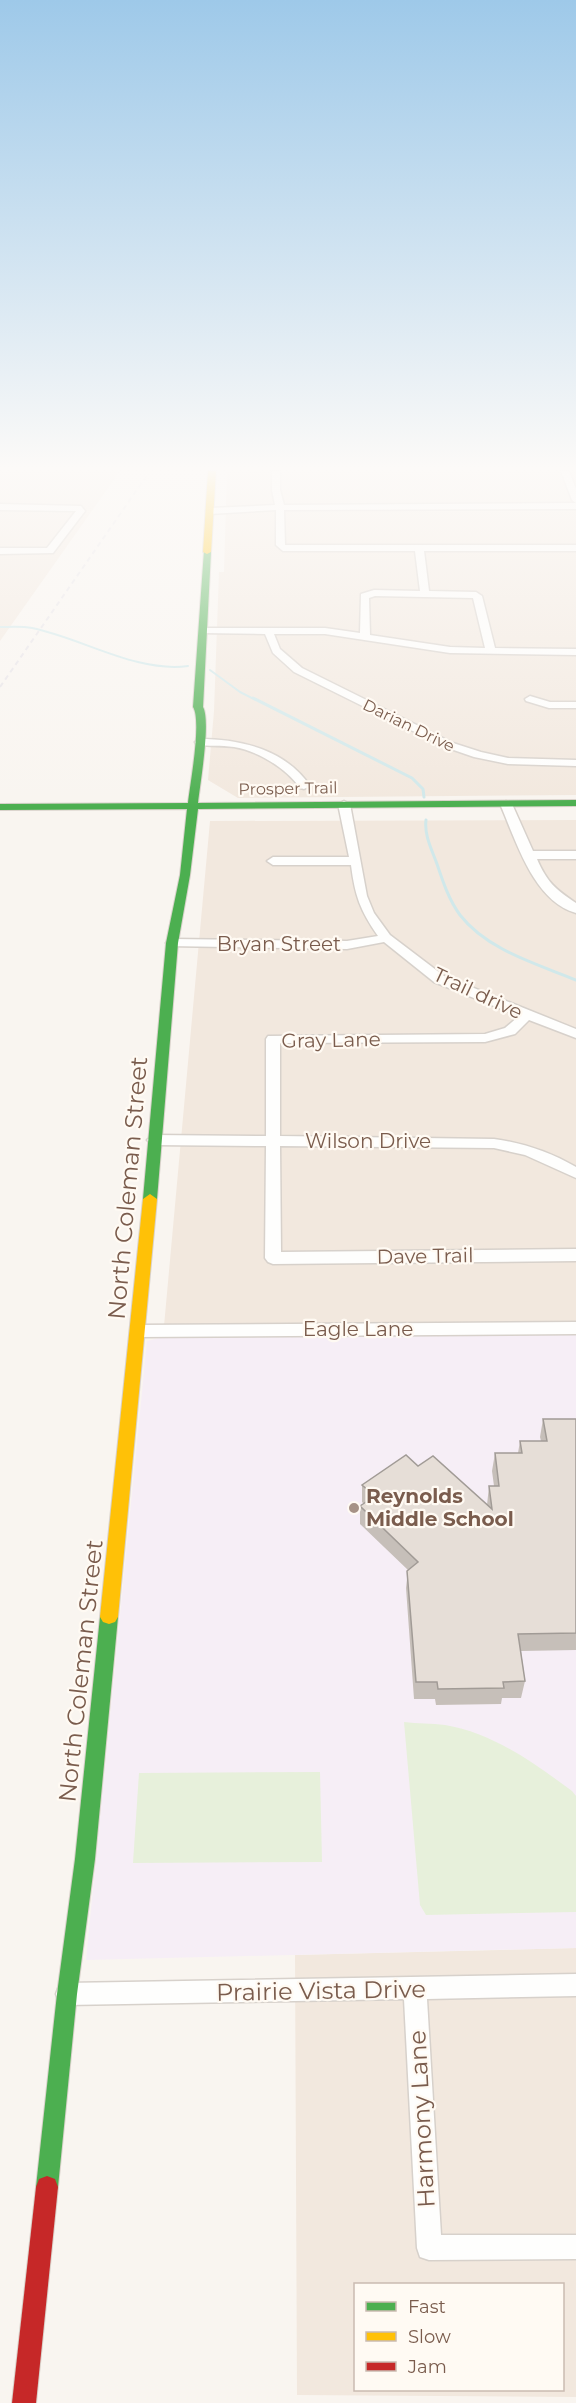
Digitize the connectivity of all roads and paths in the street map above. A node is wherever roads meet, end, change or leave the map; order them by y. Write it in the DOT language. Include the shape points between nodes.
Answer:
graph roads {
  1 [pos="206,583"];
  2 [pos="424,583"];
  3 [pos="425,594"];
  4 [pos="269,631"];
  5 [pos="203,632"];
  6 [pos="365,636"];
  7 [pos="491,652"];
  8 [pos="576,652"];
  9 [pos="530,699"];
  10 [pos="576,705"];
  11 [pos="198,706"];
  12 [pos="200,742"];
  13 [pos="576,763"];
  14 [pos="304,786"];
  15 [pos="576,803"];
  16 [pos="0,807"];
  17 [pos="507,808"];
  18 [pos="344,809"];
  19 [pos="188,810"];
  20 [pos="576,812"];
  21 [pos="0,815"];
  22 [pos="528,855"];
  23 [pos="576,855"];
  24 [pos="273,861"];
  25 [pos="357,861"];
  26 [pos="576,909"];
  27 [pos="386,938"];
  28 [pos="172,943"];
  29 [pos="527,1016"];
  30 [pos="576,1034"];
  31 [pos="154,1140"];
  32 [pos="273,1140"];
  33 [pos="576,1173"];
  34 [pos="576,1255"];
  35 [pos="273,1258"];
  36 [pos="576,1328"];
  37 [pos="140,1331"];
  38 [pos="576,1986"];
  39 [pos="415,1989"];
  40 [pos="67,1994"];
  41 [pos="576,2247"];
  42 [pos="24,2403"];
  1 -- 5 [label="street, North Coleman Street"];
  2 -- 3 [label="street"];
  3 -- 6 [label="street" via="364,596"];
  3 -- 7 [label="street" via="476,595"];
  4 -- 5 [label="street"];
  4 -- 6 [label="street"];
  4 -- 13 [label="street, Darian Drive" via="276,651 298,670 449,745 508,761"];
  5 -- 11 [label="street, North Coleman Street"];
  6 -- 7 [label="street" via="450,650"];
  7 -- 8 [label="street"];
  9 -- 10 [label="street" via="549,705"];
  11 -- 12 [label="street, North Coleman Street"];
  11 -- 19 [label="street, North Coleman Street" via="192,722"];
  12 -- 14 [label="street" via="230,743 256,751 296,773"];
  12 -- 19 [label="street, North Coleman Street"];
  15 -- 17 [label="street, Prosper Trail"];
  16 -- 19 [label="street, Prosper Trail"];
  17 -- 18 [label="street, Prosper Trail"];
  17 -- 20 [label="street, Prosper Trail"];
  17 -- 22 [label="street"];
  18 -- 19 [label="street, Prosper Trail"];
  18 -- 25 [label="street, Trail drive"];
  19 -- 21 [label="street, Prosper Trail"];
  19 -- 28 [label="street, North Coleman Street" via="169,927"];
  22 -- 23 [label="street"];
  22 -- 26 [label="street" via="550,891"];
  24 -- 25 [label="street"];
  25 -- 27 [label="street, Trail drive" via="364,905"];
  27 -- 28 [label="street, Bryan Street" via="347,945"];
  27 -- 29 [label="street, Trail drive" via="439,979"];
  28 -- 31 [label="street, North Coleman Street"];
  29 -- 30 [label="street, Trail drive"];
  29 -- 32 [label="street, Gray Lane" via="510,1031 485,1038 273,1039"];
  31 -- 32 [label="street, Wilson Drive"];
  31 -- 37 [label="street, North Coleman Street"];
  32 -- 33 [label="street, Wilson Drive" via="512,1145"];
  32 -- 35 [label="street, Gray Lane"];
  34 -- 35 [label="street, Dave Trail"];
  36 -- 37 [label="street, Eagle Lane"];
  37 -- 40 [label="street, North Coleman Street" via="85,1859"];
  38 -- 39 [label="street, Prairie Vista Drive"];
  39 -- 40 [label="street, Prairie Vista Drive"];
  39 -- 41 [label="street, Harmony Lane" via="429,2248"];
  40 -- 42 [label="street, North Coleman Street"];
}
